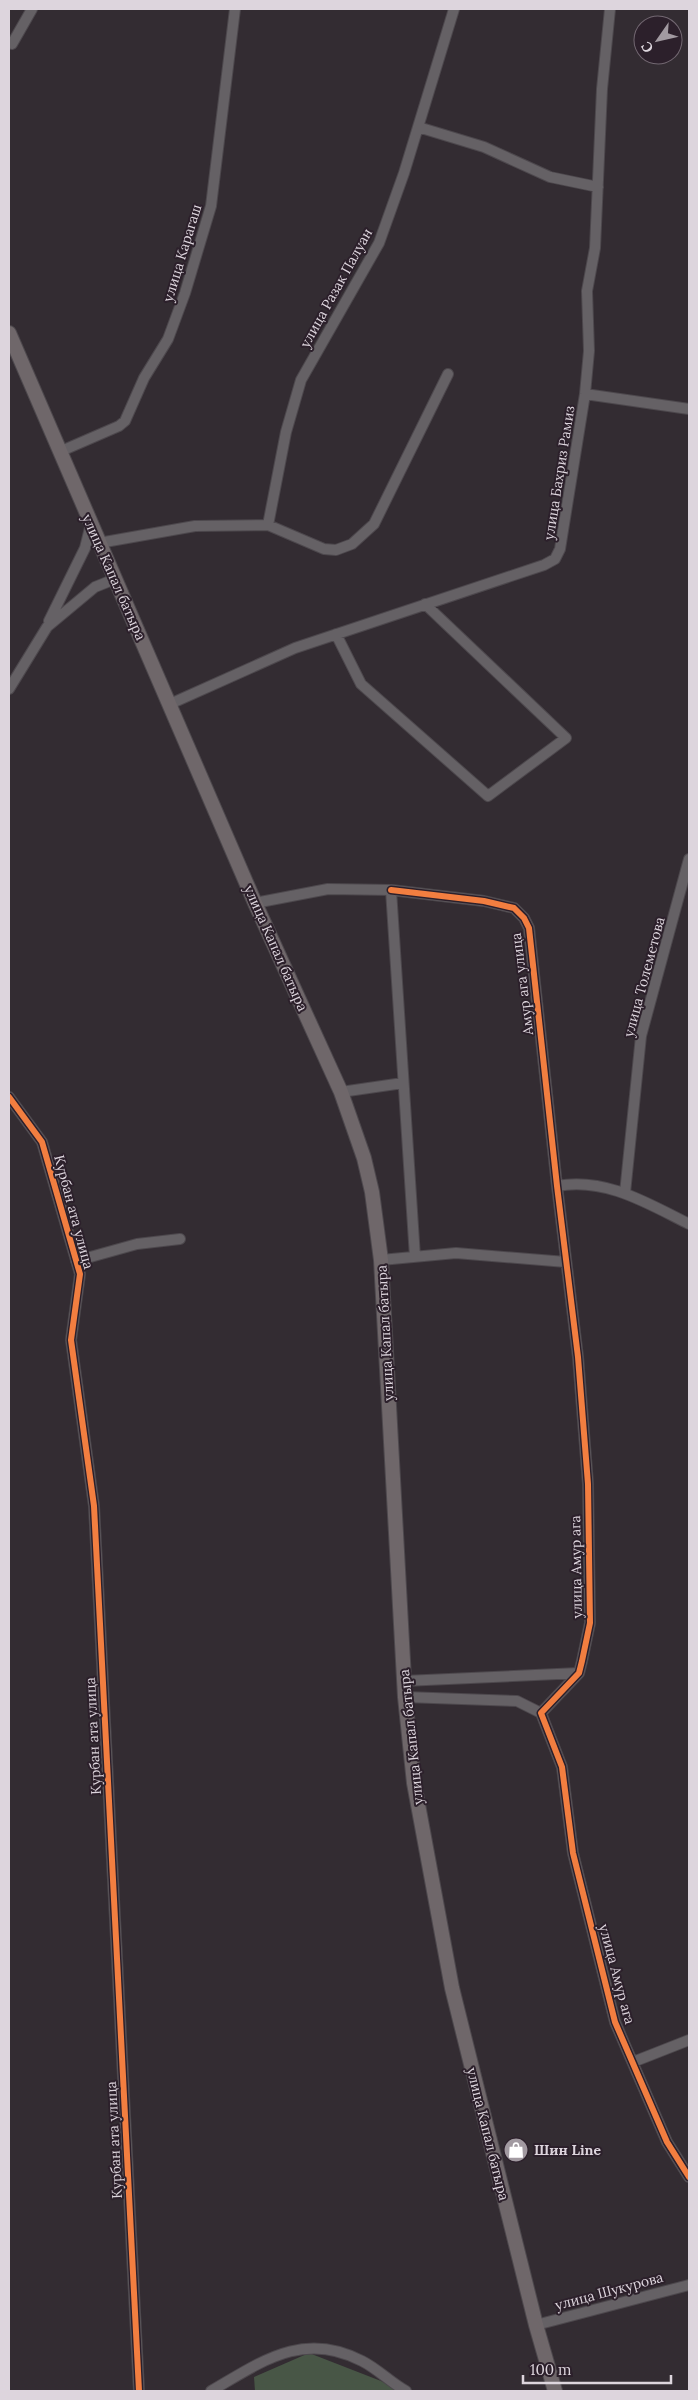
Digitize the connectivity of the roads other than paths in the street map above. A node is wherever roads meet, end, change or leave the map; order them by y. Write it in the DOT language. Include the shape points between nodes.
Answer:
graph roads {
  1 [pos="32,9"];
  2 [pos="235,9"];
  3 [pos="454,9"];
  4 [pos="610,9"];
  5 [pos="12,44"];
  6 [pos="418,127"];
  7 [pos="598,187"];
  8 [pos="9,333"];
  9 [pos="448,374"];
  10 [pos="585,394"];
  11 [pos="689,409"];
  12 [pos="60,452"];
  13 [pos="91,524"];
  14 [pos="268,525"];
  15 [pos="99,543"];
  16 [pos="115,579"];
  17 [pos="425,604"];
  18 [pos="47,626"];
  19 [pos="336,634"];
  20 [pos="9,689"];
  21 [pos="170,704"];
  22 [pos="689,859"];
  23 [pos="391,890"];
  24 [pos="255,903"];
  25 [pos="403,1083"];
  26 [pos="341,1092"];
  27 [pos="9,1097"];
  28 [pos="557,1186"];
  29 [pos="625,1193"];
  30 [pos="689,1224"];
  31 [pos="180,1239"];
  32 [pos="415,1257"];
  33 [pos="381,1260"];
  34 [pos="76,1261"];
  35 [pos="566,1262"];
  36 [pos="579,1673"];
  37 [pos="404,1681"];
  38 [pos="405,1697"];
  39 [pos="541,1713"];
  40 [pos="689,2040"];
  41 [pos="633,2062"];
  42 [pos="689,2177"];
  43 [pos="689,2285"];
  44 [pos="536,2325"];
  45 [pos="139,2391"];
  46 [pos="211,2391"];
  47 [pos="406,2391"];
  48 [pos="555,2391"];
  1 -- 5 [label="street"];
  2 -- 12 [label="street, улица Карагаш" via="211,206 168,339 144,378 124,421"];
  3 -- 6 [label="street, улица Разак Палуан"];
  4 -- 7 [label="street, улица Бахриз Рамиз" via="602,90"];
  6 -- 7 [label="street" via="484,147 550,178"];
  6 -- 14 [label="street, улица Разак Палуан" via="379,243 301,380 286,432"];
  7 -- 10 [label="street, улица Бахриз Рамиз" via="596,248 587,291 589,351"];
  8 -- 12 [label="main road, улица Капал батыра"];
  9 -- 14 [label="street" via="374,524 352,544 336,550 324,549"];
  10 -- 11 [label="street"];
  10 -- 17 [label="street, улица Бахриз Рамиз" via="560,549 555,558 544,565"];
  12 -- 13 [label="main road, улица Капал батыра"];
  13 -- 15 [label="main road, улица Капал батыра"];
  13 -- 18 [label="street" via="85,548"];
  14 -- 15 [label="street" via="195,526"];
  15 -- 16 [label="main road, улица Капал батыра"];
  16 -- 18 [label="street" via="95,587"];
  16 -- 21 [label="main road, улица Капал батыра"];
  17 -- 19 [label="street, улица Бахриз Рамиз"];
  17 -- 19 [label="street" via="566,738 488,796 361,684"];
  18 -- 20 [label="street"];
  19 -- 21 [label="street, улица Бахриз Рамиз" via="295,648"];
  21 -- 24 [label="main road, улица Капал батыра"];
  22 -- 29 [label="street, улица Толеметова" via="641,1036"];
  23 -- 24 [label="street, Амур ага улица" via="328,889"];
  23 -- 25 [label="street"];
  23 -- 28 [label="street, Амур ага улица" via="484,901 514,908 524,918 529,928"];
  24 -- 26 [label="main road, улица Капал батыра"];
  25 -- 26 [label="street"];
  25 -- 32 [label="street"];
  26 -- 33 [label="main road, улица Капал батыра" via="364,1158"];
  27 -- 34 [label="street, Курбан ата улица" via="42,1142"];
  28 -- 29 [label="street" via="593,1184"];
  28 -- 35 [label="street, улица Амур ага"];
  29 -- 30 [label="street"];
  31 -- 34 [label="street" via="137,1244"];
  32 -- 33 [label="street"];
  32 -- 35 [label="street" via="456,1253"];
  33 -- 37 [label="main road, улица Капал батыра"];
  34 -- 45 [label="street, Курбан ата улица" via="80,1274 71,1340 94,1506"];
  35 -- 36 [label="street, улица Амур ага" via="578,1357 588,1484 590,1623"];
  36 -- 37 [label="street"];
  36 -- 39 [label="street"];
  37 -- 38 [label="main road, улица Капал батыра"];
  38 -- 39 [label="street" via="517,1701"];
  38 -- 44 [label="main road, улица Капал батыра" via="414,1783 452,1988"];
  39 -- 41 [label="street, улица Амур ага" via="562,1767 573,1853 616,2022"];
  40 -- 41 [label="street"];
  41 -- 42 [label="street, улица Амур ага" via="668,2142"];
  43 -- 44 [label="street, улица Шукурова"];
  44 -- 48 [label="main road, улица Капал батыра"];
  46 -- 47 [label="street" via="272,2356 303,2348 329,2348 362,2361"];
}
